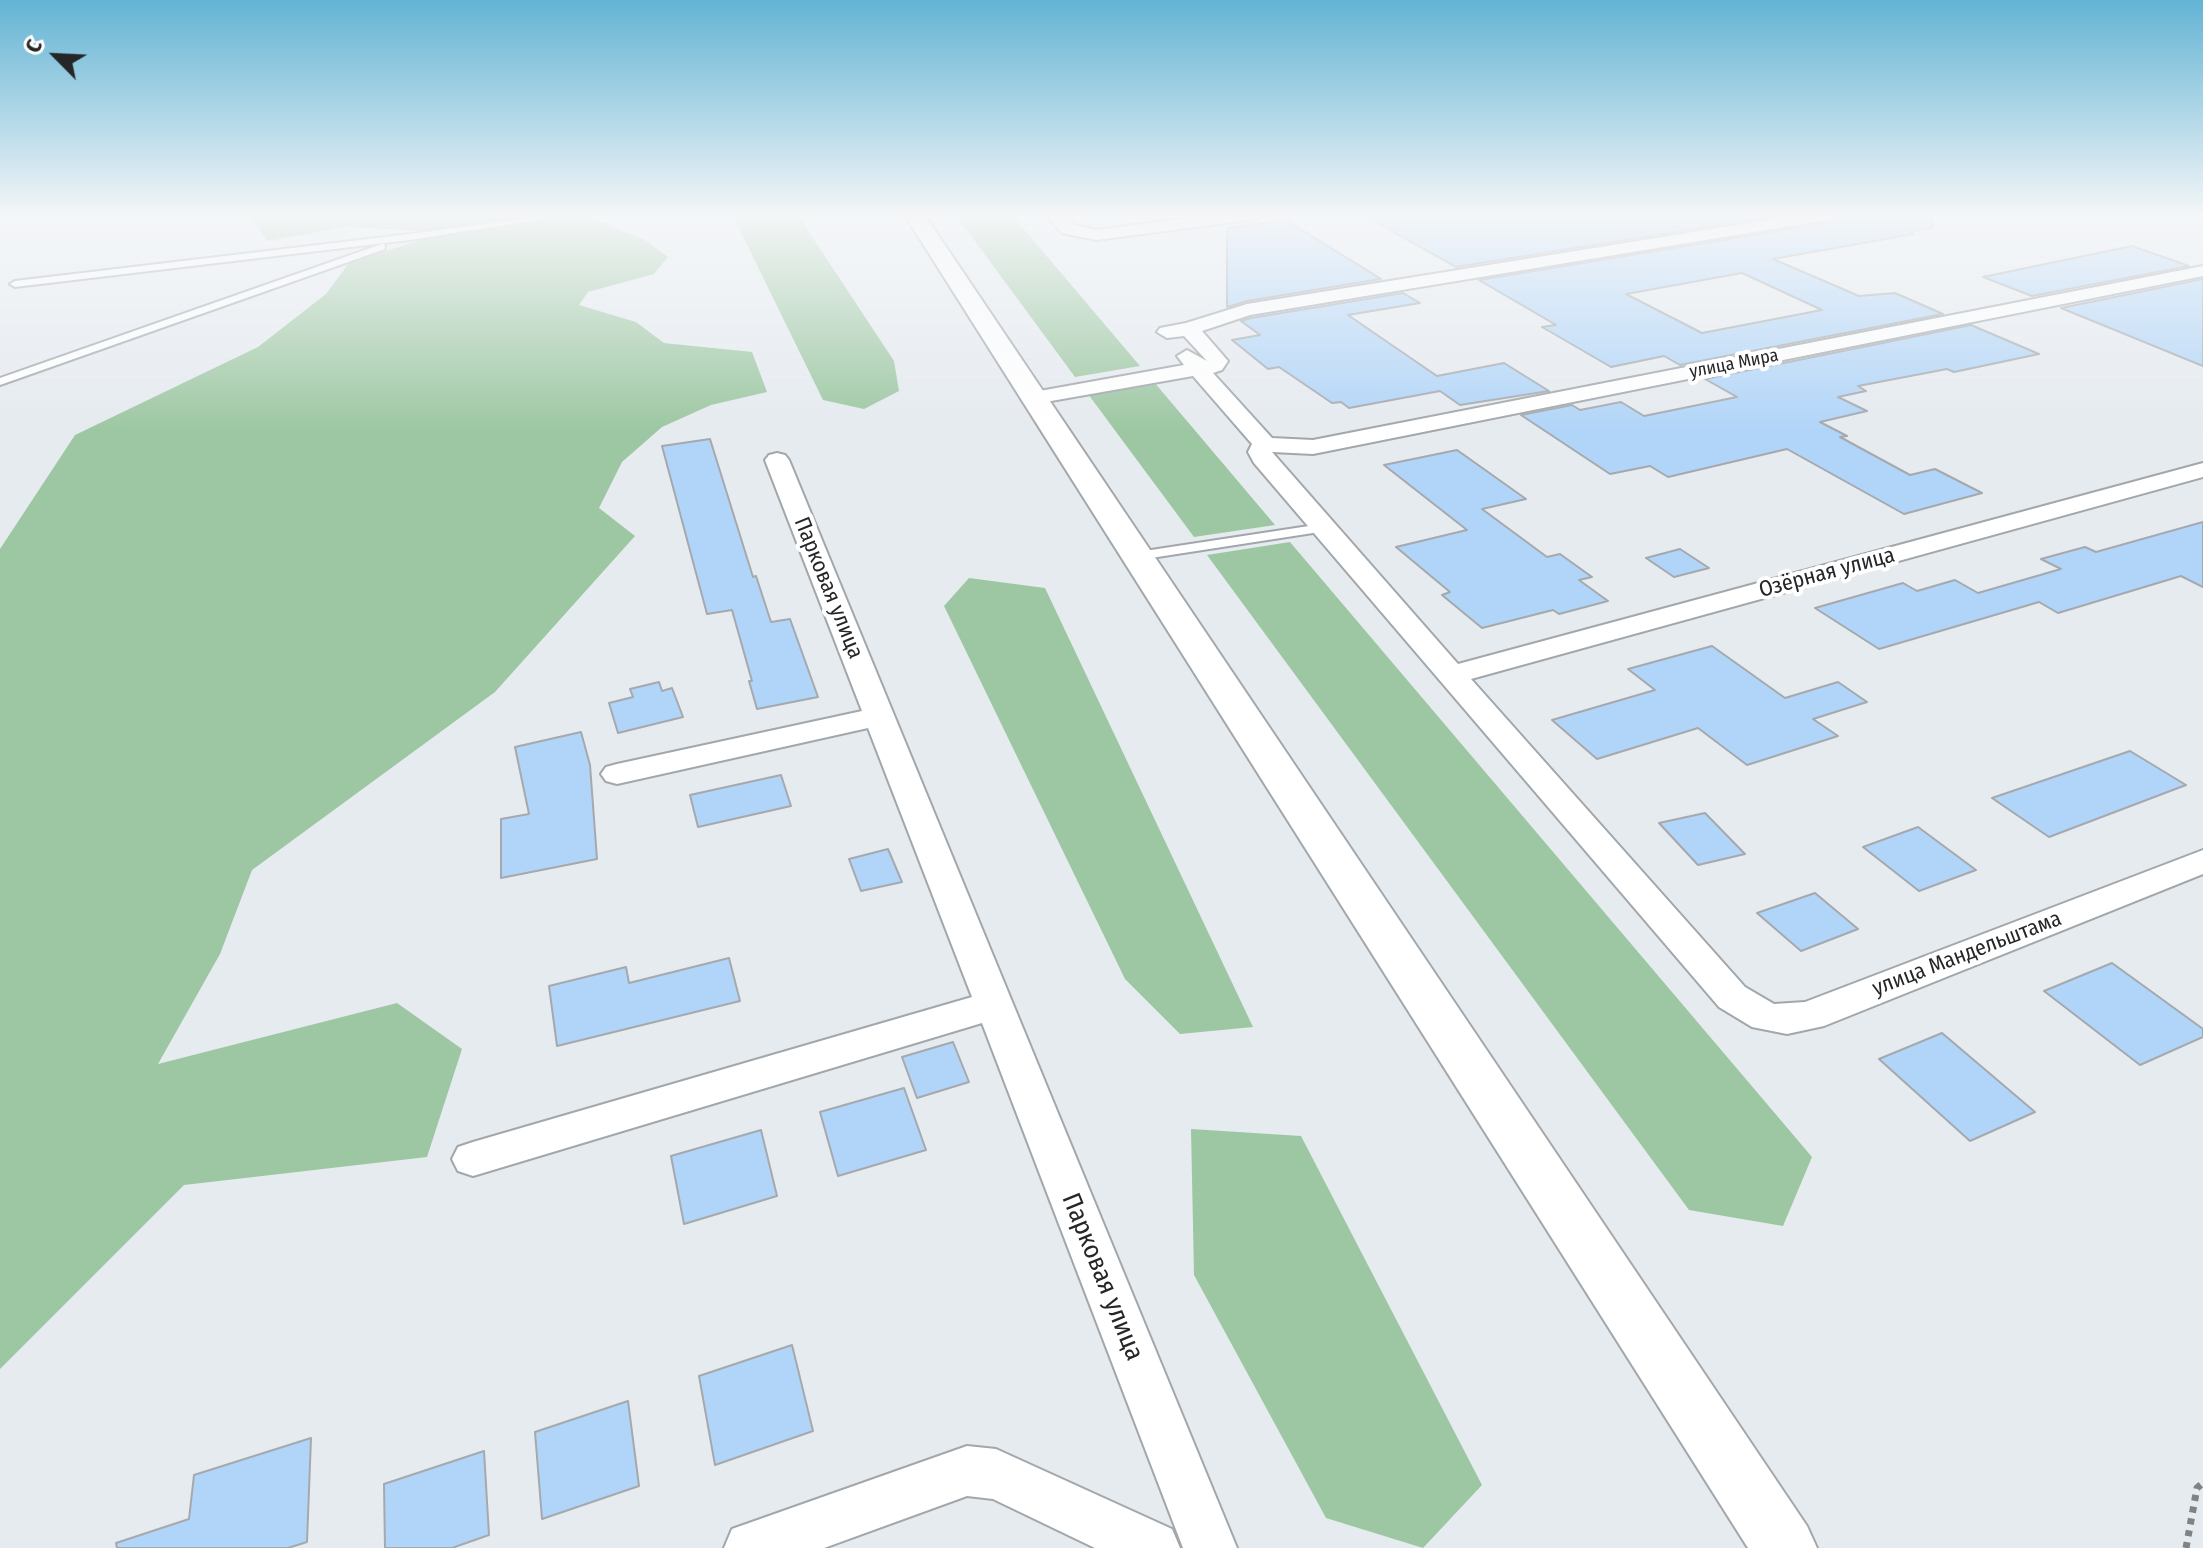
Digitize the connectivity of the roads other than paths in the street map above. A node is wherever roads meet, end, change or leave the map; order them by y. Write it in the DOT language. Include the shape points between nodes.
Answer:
graph roads {
  1 [pos="271,286"];
  2 [pos="961,286"];
  3 [pos="1392,286"];
  4 [pos="2126,286"];
  5 [pos="1189,329"];
  6 [pos="1196,366"];
  7 [pos="0,382"];
  8 [pos="1032,394"];
  9 [pos="1264,443"];
  10 [pos="777,460"];
  11 [pos="2203,470"];
  12 [pos="1322,528"];
  13 [pos="1138,556"];
  14 [pos="1451,675"];
  15 [pos="879,716"];
  16 [pos="617,774"];
  17 [pos="2203,861"];
  18 [pos="994,1005"];
  19 [pos="473,1159"];
  20 [pos="1780,1547"];
  21 [pos="751,1548"];
  22 [pos="1153,1548"];
  23 [pos="1210,1548"];
  1 -- 7 [label="lane"];
  2 -- 8 [label="street"];
  3 -- 5 [label="street" via="1247,310"];
  4 -- 9 [label="street, улица Мира" via="1313,447"];
  5 -- 6 [label="street, улица Мандельштама" via="1167,332"];
  5 -- 6 [label="street" via="1218,361 1215,366"];
  6 -- 8 [label="street"];
  6 -- 9 [label="street, улица Мандельштама"];
  8 -- 13 [label="street"];
  9 -- 12 [label="street, улица Мандельштама" via="1262,458"];
  10 -- 15 [label="street, Парковая улица"];
  11 -- 14 [label="street, Озёрная улица"];
  12 -- 13 [label="lane"];
  12 -- 14 [label="street, улица Мандельштама"];
  13 -- 20 [label="street"];
  14 -- 17 [label="street, улица Мандельштама" via="1732,997 1766,1017 1810,1016"];
  15 -- 16 [label="street"];
  15 -- 18 [label="street, Парковая улица"];
  18 -- 19 [label="street"];
  18 -- 23 [label="street, Парковая улица"];
  21 -- 22 [label="street" via="967,1471 996,1474"];
}
